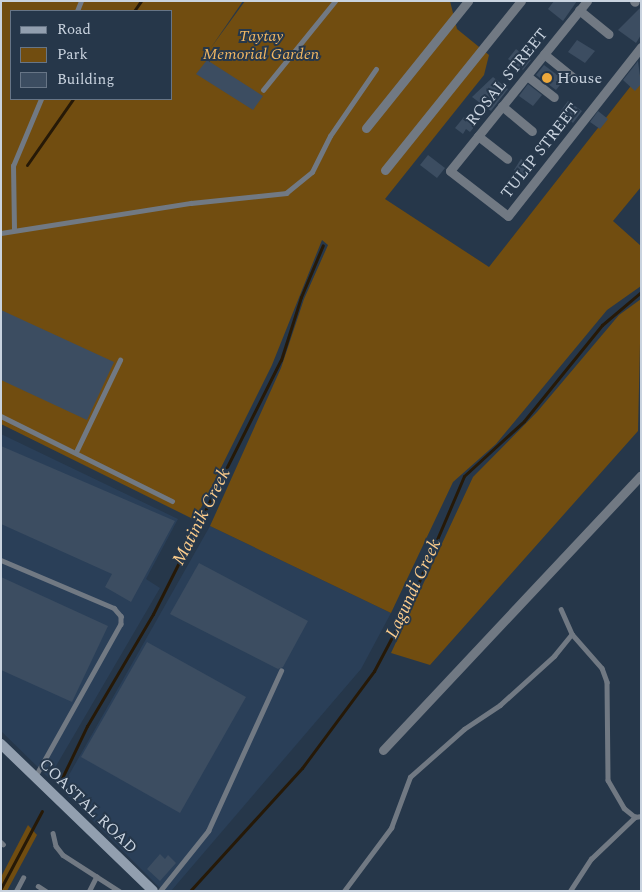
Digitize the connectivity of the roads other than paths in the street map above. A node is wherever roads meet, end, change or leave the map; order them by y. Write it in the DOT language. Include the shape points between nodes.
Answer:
graph roads {
  1 [pos="335,1"];
  2 [pos="468,1"];
  3 [pos="520,1"];
  4 [pos="586,1"];
  5 [pos="580,10"];
  6 [pos="609,34"];
  7 [pos="641,47"];
  8 [pos="544,54"];
  9 [pos="376,69"];
  10 [pos="527,76"];
  11 [pos="575,79"];
  12 [pos="263,90"];
  13 [pos="554,96"];
  14 [pos="40,100"];
  15 [pos="502,106"];
  16 [pos="366,128"];
  17 [pos="532,131"];
  18 [pos="478,136"];
  19 [pos="507,160"];
  20 [pos="385,170"];
  21 [pos="450,171"];
  22 [pos="14,229"];
  23 [pos="1,233"];
  24 [pos="120,360"];
  25 [pos="1,416"];
  26 [pos="76,452"];
  27 [pos="641,475"];
  28 [pos="172,501"];
  29 [pos="1,560"];
  30 [pos="561,609"];
  31 [pos="572,634"];
  32 [pos="281,671"];
  33 [pos="1,744"];
  34 [pos="383,750"];
  35 [pos="36,777"];
  36 [pos="638,817"];
  37 [pos="53,833"];
  38 [pos="96,877"];
  39 [pos="23,878"];
  40 [pos="38,886"];
  41 [pos="16,891"];
  42 [pos="46,891"];
  43 [pos="89,891"];
  44 [pos="119,891"];
  45 [pos="153,891"];
  46 [pos="160,891"];
  47 [pos="344,891"];
  48 [pos="570,891"];
  1 -- 12 [label="lane"];
  2 -- 16 [label="street"];
  3 -- 20 [label="street"];
  4 -- 5 [label="street, ROSAL STREET"];
  5 -- 6 [label="street"];
  5 -- 8 [label="street, ROSAL STREET"];
  7 -- 21 [label="street, TULIP STREET" via="508,216"];
  8 -- 10 [label="street, ROSAL STREET"];
  8 -- 11 [label="street"];
  9 -- 22 [label="lane" via="330,136 312,172 286,193"];
  10 -- 13 [label="street"];
  10 -- 15 [label="street, ROSAL STREET"];
  14 -- 22 [label="lane" via="12,172"];
  15 -- 17 [label="street"];
  15 -- 18 [label="street, ROSAL STREET"];
  18 -- 19 [label="street"];
  18 -- 21 [label="street, ROSAL STREET"];
  22 -- 23 [label="lane"];
  24 -- 26 [label="lane"];
  25 -- 26 [label="lane"];
  26 -- 28 [label="lane"];
  27 -- 34 [label="street"];
  29 -- 35 [label="lane" via="114,608 121,616 122,624"];
  30 -- 31 [label="lane"];
  31 -- 36 [label="lane" via="602,668 606,682 608,780 618,800"];
  31 -- 47 [label="lane" via="554,656 500,705 464,729 410,777 391,828"];
  32 -- 46 [label="lane" via="208,831"];
  33 -- 35 [label="main road, COASTAL ROAD"];
  35 -- 45 [label="main road, COASTAL ROAD"];
  36 -- 48 [label="lane" via="592,859"];
  37 -- 38 [label="lane" via="58,851"];
  38 -- 43 [label="lane"];
  38 -- 44 [label="lane"];
  39 -- 41 [label="lane"];
  40 -- 42 [label="lane"];
}
